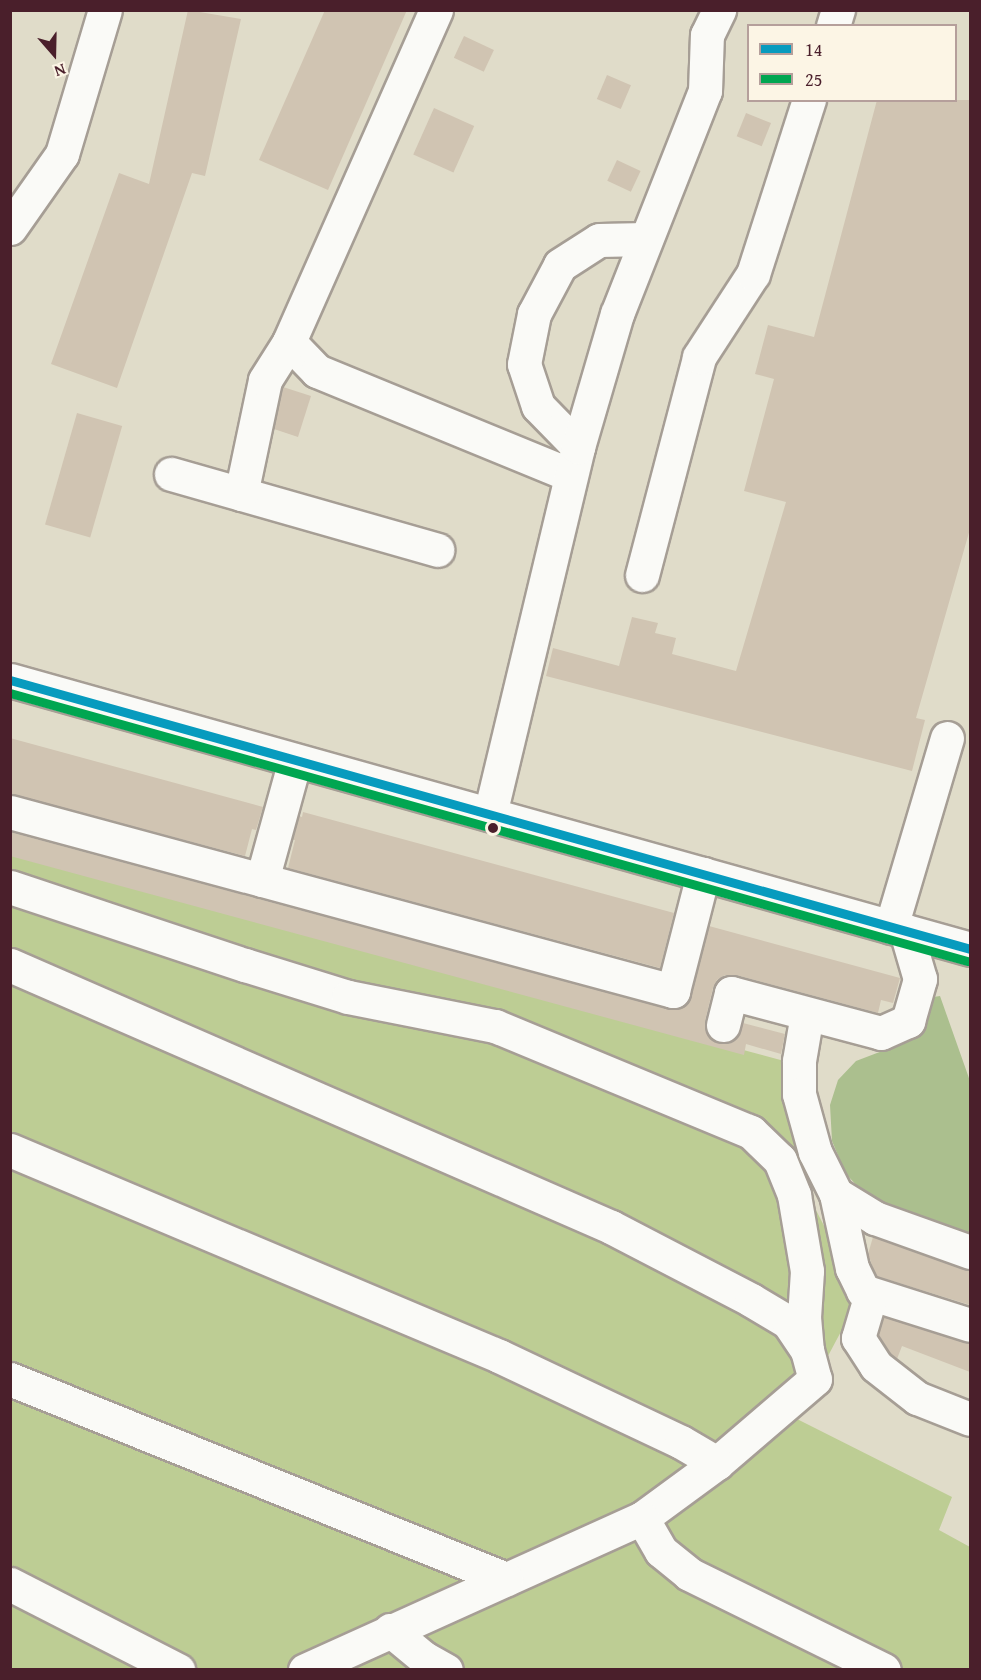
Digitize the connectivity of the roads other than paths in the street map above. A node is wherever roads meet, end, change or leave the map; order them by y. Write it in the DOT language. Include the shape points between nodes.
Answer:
graph roads {
  1 [pos="105,10"];
  2 [pos="436,10"];
  3 [pos="719,10"];
  4 [pos="808,102"];
  5 [pos="10,228"];
  6 [pos="646,239"];
  7 [pos="290,342"];
  8 [pos="574,461"];
  9 [pos="171,474"];
  10 [pos="241,494"];
  11 [pos="437,550"];
  12 [pos="642,575"];
  13 [pos="10,680"];
  14 [pos="947,738"];
  15 [pos="295,760"];
  16 [pos="10,812"];
  17 [pos="490,814"];
  18 [pos="703,874"];
  19 [pos="262,880"];
  20 [pos="10,887"];
  21 [pos="898,929"];
  22 [pos="970,949"];
  23 [pos="10,965"];
  24 [pos="807,1014"];
  25 [pos="723,1024"];
  26 [pos="10,1150"];
  27 [pos="836,1194"];
  28 [pos="970,1252"];
  29 [pos="871,1294"];
  30 [pos="970,1325"];
  31 [pos="807,1350"];
  32 [pos="10,1378"];
  33 [pos="970,1419"];
  34 [pos="717,1463"];
  35 [pos="642,1518"];
  36 [pos="506,1579"];
  37 [pos="10,1584"];
  38 [pos="390,1630"];
  39 [pos="178,1670"];
  40 [pos="305,1670"];
  41 [pos="446,1670"];
  42 [pos="884,1670"];
  1 -- 5 [label="street" via="62,154"];
  2 -- 7 [label="street"];
  3 -- 6 [label="street" via="707,35 705,91"];
  4 -- 12 [label="street" via="753,274 699,357"];
  6 -- 8 [label="street" via="617,314"];
  6 -- 8 [label="street" via="599,240 560,265 534,314 524,364 538,406"];
  7 -- 8 [label="street" via="317,371"];
  7 -- 10 [label="street" via="265,380"];
  8 -- 17 [label="street"];
  9 -- 10 [label="street"];
  10 -- 11 [label="street"];
  13 -- 15 [label="street"];
  14 -- 21 [label="street"];
  15 -- 17 [label="street"];
  15 -- 19 [label="street"];
  16 -- 19 [label="street"];
  17 -- 18 [label="street"];
  18 -- 19 [label="street" via="673,992"];
  18 -- 21 [label="street"];
  20 -- 31 [label="street" via="348,997 495,1026 751,1132 780,1160 794,1195 807,1271"];
  21 -- 22 [label="street"];
  21 -- 24 [label="street" via="920,979 908,1021 881,1033"];
  23 -- 31 [label="street" via="611,1227 788,1322"];
  24 -- 25 [label="street" via="730,993"];
  24 -- 27 [label="street" via="799,1061 800,1094 815,1152"];
  26 -- 34 [label="street" via="499,1356"];
  27 -- 28 [label="street" via="874,1218"];
  27 -- 29 [label="street" via="852,1268 863,1291"];
  29 -- 30 [label="street"];
  29 -- 33 [label="street" via="858,1338 876,1366 917,1398"];
  31 -- 34 [label="street" via="815,1379"];
  32 -- 36 [label="street"];
  34 -- 35 [label="street"];
  35 -- 36 [label="street"];
  35 -- 42 [label="street" via="662,1551 689,1574"];
  36 -- 38 [label="street"];
  37 -- 39 [label="street"];
  38 -- 40 [label="street"];
  38 -- 41 [label="street" via="424,1658"];
}
